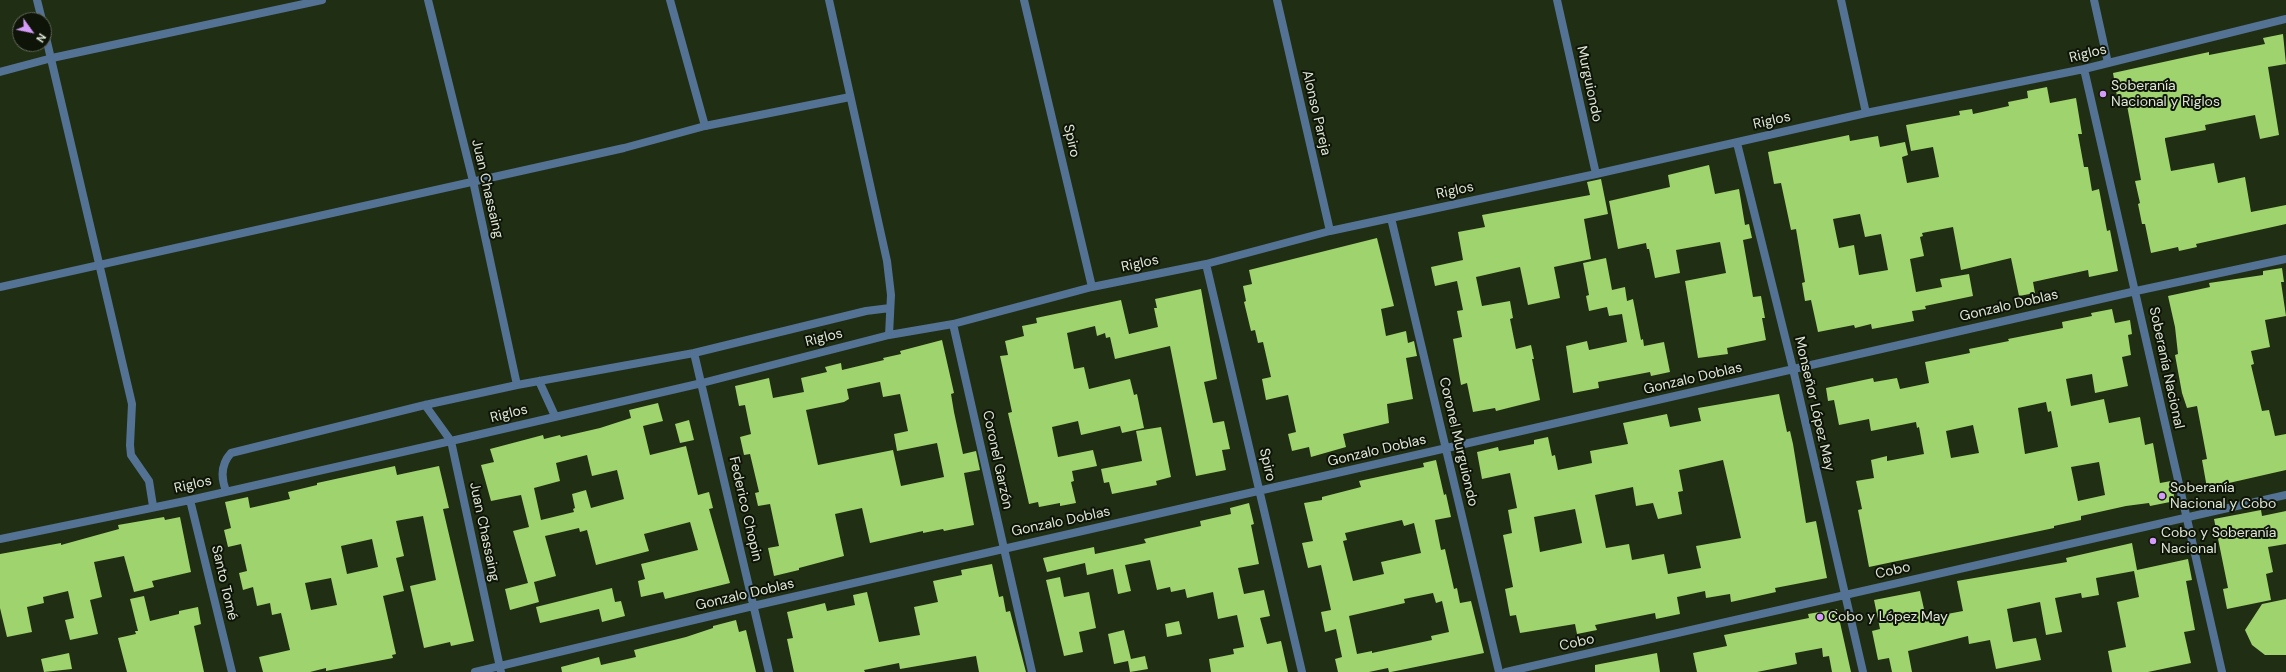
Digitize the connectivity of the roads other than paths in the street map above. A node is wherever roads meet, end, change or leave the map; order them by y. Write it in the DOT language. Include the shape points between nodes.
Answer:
graph roads {
  1 [pos="37,0"];
  2 [pos="322,0"];
  3 [pos="428,0"];
  4 [pos="670,0"];
  5 [pos="828,0"];
  6 [pos="1024,0"];
  7 [pos="1277,0"];
  8 [pos="1558,0"];
  9 [pos="1841,0"];
  10 [pos="2094,0"];
  11 [pos="40,12"];
  12 [pos="2286,19"];
  13 [pos="50,52"];
  14 [pos="52,58"];
  15 [pos="2108,63"];
  16 [pos="2084,69"];
  17 [pos="0,72"];
  18 [pos="850,97"];
  19 [pos="1866,113"];
  20 [pos="705,126"];
  21 [pos="1737,143"];
  22 [pos="1596,174"];
  23 [pos="473,181"];
  24 [pos="1391,218"];
  25 [pos="1330,232"];
  26 [pos="2286,259"];
  27 [pos="100,264"];
  28 [pos="1206,264"];
  29 [pos="0,287"];
  30 [pos="1092,288"];
  31 [pos="2136,291"];
  32 [pos="890,308"];
  33 [pos="954,324"];
  34 [pos="888,335"];
  35 [pos="694,353"];
  36 [pos="1793,369"];
  37 [pos="539,381"];
  38 [pos="702,383"];
  39 [pos="517,385"];
  40 [pos="425,405"];
  41 [pos="555,416"];
  42 [pos="451,441"];
  43 [pos="1447,449"];
  44 [pos="226,491"];
  45 [pos="1260,492"];
  46 [pos="2286,495"];
  47 [pos="190,500"];
  48 [pos="153,506"];
  49 [pos="2185,518"];
  50 [pos="0,539"];
  51 [pos="1003,549"];
  52 [pos="1845,596"];
  53 [pos="753,606"];
  54 [pos="500,669"];
  55 [pos="232,672"];
  56 [pos="475,672"];
  57 [pos="769,672"];
  58 [pos="1032,672"];
  59 [pos="1302,672"];
  60 [pos="1499,672"];
  61 [pos="1506,672"];
  62 [pos="1863,672"];
  63 [pos="2222,672"];
  1 -- 11 [label="street"];
  2 -- 14 [label="street"];
  3 -- 23 [label="street, Juan Chassaing"];
  4 -- 20 [label="street"];
  5 -- 18 [label="street"];
  6 -- 30 [label="street, Spiro"];
  7 -- 25 [label="street, Alonso Pareja"];
  8 -- 22 [label="street, Murguiondo"];
  9 -- 19 [label="street"];
  10 -- 15 [label="street"];
  12 -- 15 [label="street, Riglos"];
  13 -- 14 [label="street"];
  14 -- 17 [label="street"];
  14 -- 27 [label="street"];
  15 -- 16 [label="street, Riglos"];
  16 -- 19 [label="street, Riglos"];
  16 -- 31 [label="street, Soberanía Nacional"];
  18 -- 20 [label="street"];
  18 -- 32 [label="street" via="885,254 891,295"];
  19 -- 21 [label="street, Riglos"];
  20 -- 23 [label="street" via="624,148"];
  21 -- 22 [label="street, Riglos"];
  21 -- 36 [label="street, Monseñor López May"];
  22 -- 24 [label="street, Riglos"];
  23 -- 27 [label="street"];
  23 -- 39 [label="street, Juan Chassaing"];
  24 -- 25 [label="street, Riglos"];
  24 -- 43 [label="street, Coronel Murguiondo"];
  25 -- 28 [label="street, Riglos"];
  26 -- 31 [label="street, Gonzalo Doblas"];
  27 -- 29 [label="street"];
  27 -- 48 [label="street" via="132,404 131,455 150,481"];
  28 -- 30 [label="street, Riglos"];
  28 -- 45 [label="street, Spiro"];
  30 -- 33 [label="street, Riglos"];
  31 -- 36 [label="street, Gonzalo Doblas"];
  31 -- 49 [label="street, Soberanía Nacional"];
  32 -- 34 [label="street"];
  32 -- 35 [label="street" via="866,311"];
  33 -- 34 [label="street, Riglos"];
  33 -- 51 [label="street, Coronel Garzón"];
  34 -- 38 [label="street, Riglos"];
  35 -- 37 [label="street"];
  35 -- 38 [label="street, Federico Chopin"];
  36 -- 43 [label="street, Gonzalo Doblas"];
  36 -- 52 [label="street, Monseñor López May"];
  37 -- 39 [label="street"];
  37 -- 41 [label="street"];
  38 -- 41 [label="street, Riglos"];
  38 -- 53 [label="street, Federico Chopin"];
  39 -- 40 [label="street"];
  40 -- 42 [label="street, Juan Chassaing"];
  40 -- 44 [label="street" via="231,453 224,464 222,482"];
  41 -- 42 [label="street, Riglos"];
  42 -- 44 [label="street, Riglos"];
  42 -- 54 [label="street, Juan Chassaing"];
  43 -- 45 [label="street, Gonzalo Doblas"];
  43 -- 60 [label="street, Coronel Murguiondo"];
  44 -- 47 [label="street, Riglos"];
  45 -- 51 [label="street, Gonzalo Doblas"];
  45 -- 59 [label="street, Spiro"];
  46 -- 49 [label="street, Cobo"];
  47 -- 48 [label="street, Riglos"];
  47 -- 55 [label="street, Santo Tomé"];
  48 -- 50 [label="street, Riglos"];
  49 -- 52 [label="street, Cobo"];
  49 -- 63 [label="street, Soberanía Nacional"];
  51 -- 53 [label="street, Gonzalo Doblas"];
  51 -- 58 [label="street, Coronel Garzón"];
  52 -- 61 [label="street, Cobo"];
  52 -- 62 [label="street, Monseñor López May"];
  53 -- 54 [label="street, Gonzalo Doblas"];
  53 -- 57 [label="street, Federico Chopin"];
  54 -- 56 [label="street, Gonzalo Doblas"];
}
